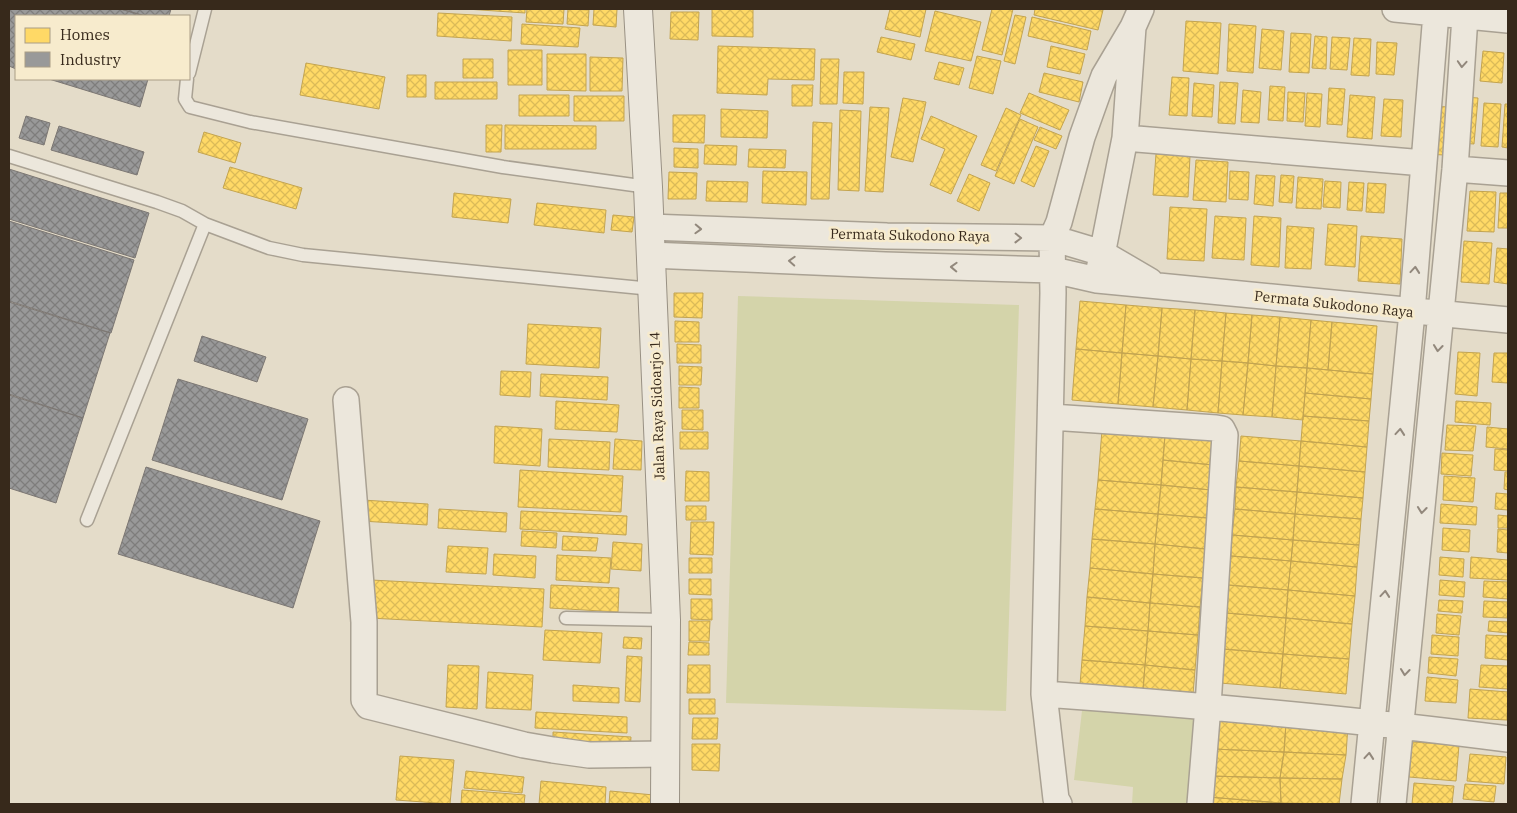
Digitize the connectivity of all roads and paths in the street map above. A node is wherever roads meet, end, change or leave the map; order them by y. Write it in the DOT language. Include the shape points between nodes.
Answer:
graph roads {
  1 [pos="205,9"];
  2 [pos="638,9"];
  3 [pos="1395,9"];
  4 [pos="1436,13"];
  5 [pos="1465,16"];
  6 [pos="1137,18"];
  7 [pos="1508,20"];
  8 [pos="190,69"];
  9 [pos="187,80"];
  10 [pos="1125,138"];
  11 [pos="9,156"];
  12 [pos="1424,164"];
  13 [pos="1455,169"];
  14 [pos="1508,173"];
  15 [pos="648,187"];
  16 [pos="205,224"];
  17 [pos="650,227"];
  18 [pos="887,236"];
  19 [pos="1052,238"];
  20 [pos="1102,253"];
  21 [pos="650,255"];
  22 [pos="885,265"];
  23 [pos="1053,270"];
  24 [pos="1097,280"];
  25 [pos="1159,285"];
  26 [pos="652,288"];
  27 [pos="1412,312"];
  28 [pos="1441,315"];
  29 [pos="1508,320"];
  30 [pos="346,400"];
  31 [pos="1051,417"];
  32 [pos="87,520"];
  33 [pos="566,618"];
  34 [pos="666,620"];
  35 [pos="1044,694"];
  36 [pos="1208,706"];
  37 [pos="1372,722"];
  38 [pos="1400,725"];
  39 [pos="1508,739"];
  40 [pos="665,756"];
  41 [pos="665,799"];
  42 [pos="1059,804"];
  43 [pos="1200,804"];
  44 [pos="1364,804"];
  45 [pos="1393,804"];
  1 -- 8 [label="lane"];
  2 -- 15 [label="main road, Jalan Raya Sidoarjo 14"];
  3 -- 4 [label="street"];
  4 -- 5 [label="street"];
  4 -- 12 [label="street"];
  5 -- 7 [label="street"];
  5 -- 13 [label="street, one-way"];
  6 -- 10 [label="street"];
  6 -- 19 [label="street" via="1104,76"];
  9 -- 15 [label="lane" via="185,99 190,107 250,122 503,167"];
  10 -- 12 [label="street"];
  10 -- 20 [label="street"];
  11 -- 16 [label="lane" via="157,202"];
  27 -- 12 [label="street, one-way"];
  13 -- 14 [label="street"];
  13 -- 28 [label="street"];
  15 -- 17 [label="main road, Jalan Raya Sidoarjo 14"];
  16 -- 26 [label="lane" via="269,248 303,255"];
  16 -- 32 [label="lane"];
  17 -- 18 [label="street, Permata Sukodono Raya, one-way"];
  17 -- 21 [label="main road, Jalan Raya Sidoarjo 14"];
  18 -- 19 [label="street, Permata Sukodono Raya, one-way"];
  18 -- 22 [label="street"];
  19 -- 20 [label="street, Permata Sukodono Raya"];
  19 -- 23 [label="street"];
  20 -- 24 [label="street"];
  20 -- 25 [label="street, Permata Sukodono Raya"];
  22 -- 21 [label="street, Permata Sukodono Raya, one-way"];
  21 -- 26 [label="main road, Jalan Raya Sidoarjo 14"];
  23 -- 22 [label="street, Permata Sukodono Raya, one-way"];
  23 -- 24 [label="street, Permata Sukodono Raya"];
  23 -- 31 [label="street"];
  24 -- 25 [label="street, Permata Sukodono Raya"];
  25 -- 27 [label="street, Permata Sukodono Raya"];
  26 -- 34 [label="main road, Jalan Raya Sidoarjo 14"];
  27 -- 28 [label="street, Permata Sukodono Raya"];
  37 -- 27 [label="street, one-way"];
  28 -- 29 [label="street, Permata Sukodono Raya"];
  28 -- 38 [label="street, one-way"];
  30 -- 40 [label="street" via="364,622 364,700 368,706 524,746 589,755"];
  31 -- 35 [label="street"];
  31 -- 36 [label="street" via="1216,428 1226,435"];
  33 -- 34 [label="lane"];
  34 -- 40 [label="main road, Jalan Raya Sidoarjo 14"];
  35 -- 36 [label="street"];
  35 -- 42 [label="street"];
  36 -- 37 [label="street"];
  36 -- 43 [label="street"];
  37 -- 38 [label="street"];
  44 -- 37 [label="street, one-way"];
  38 -- 39 [label="street"];
  38 -- 45 [label="street"];
  40 -- 41 [label="main road, Jalan Raya Sidoarjo 14"];
}
